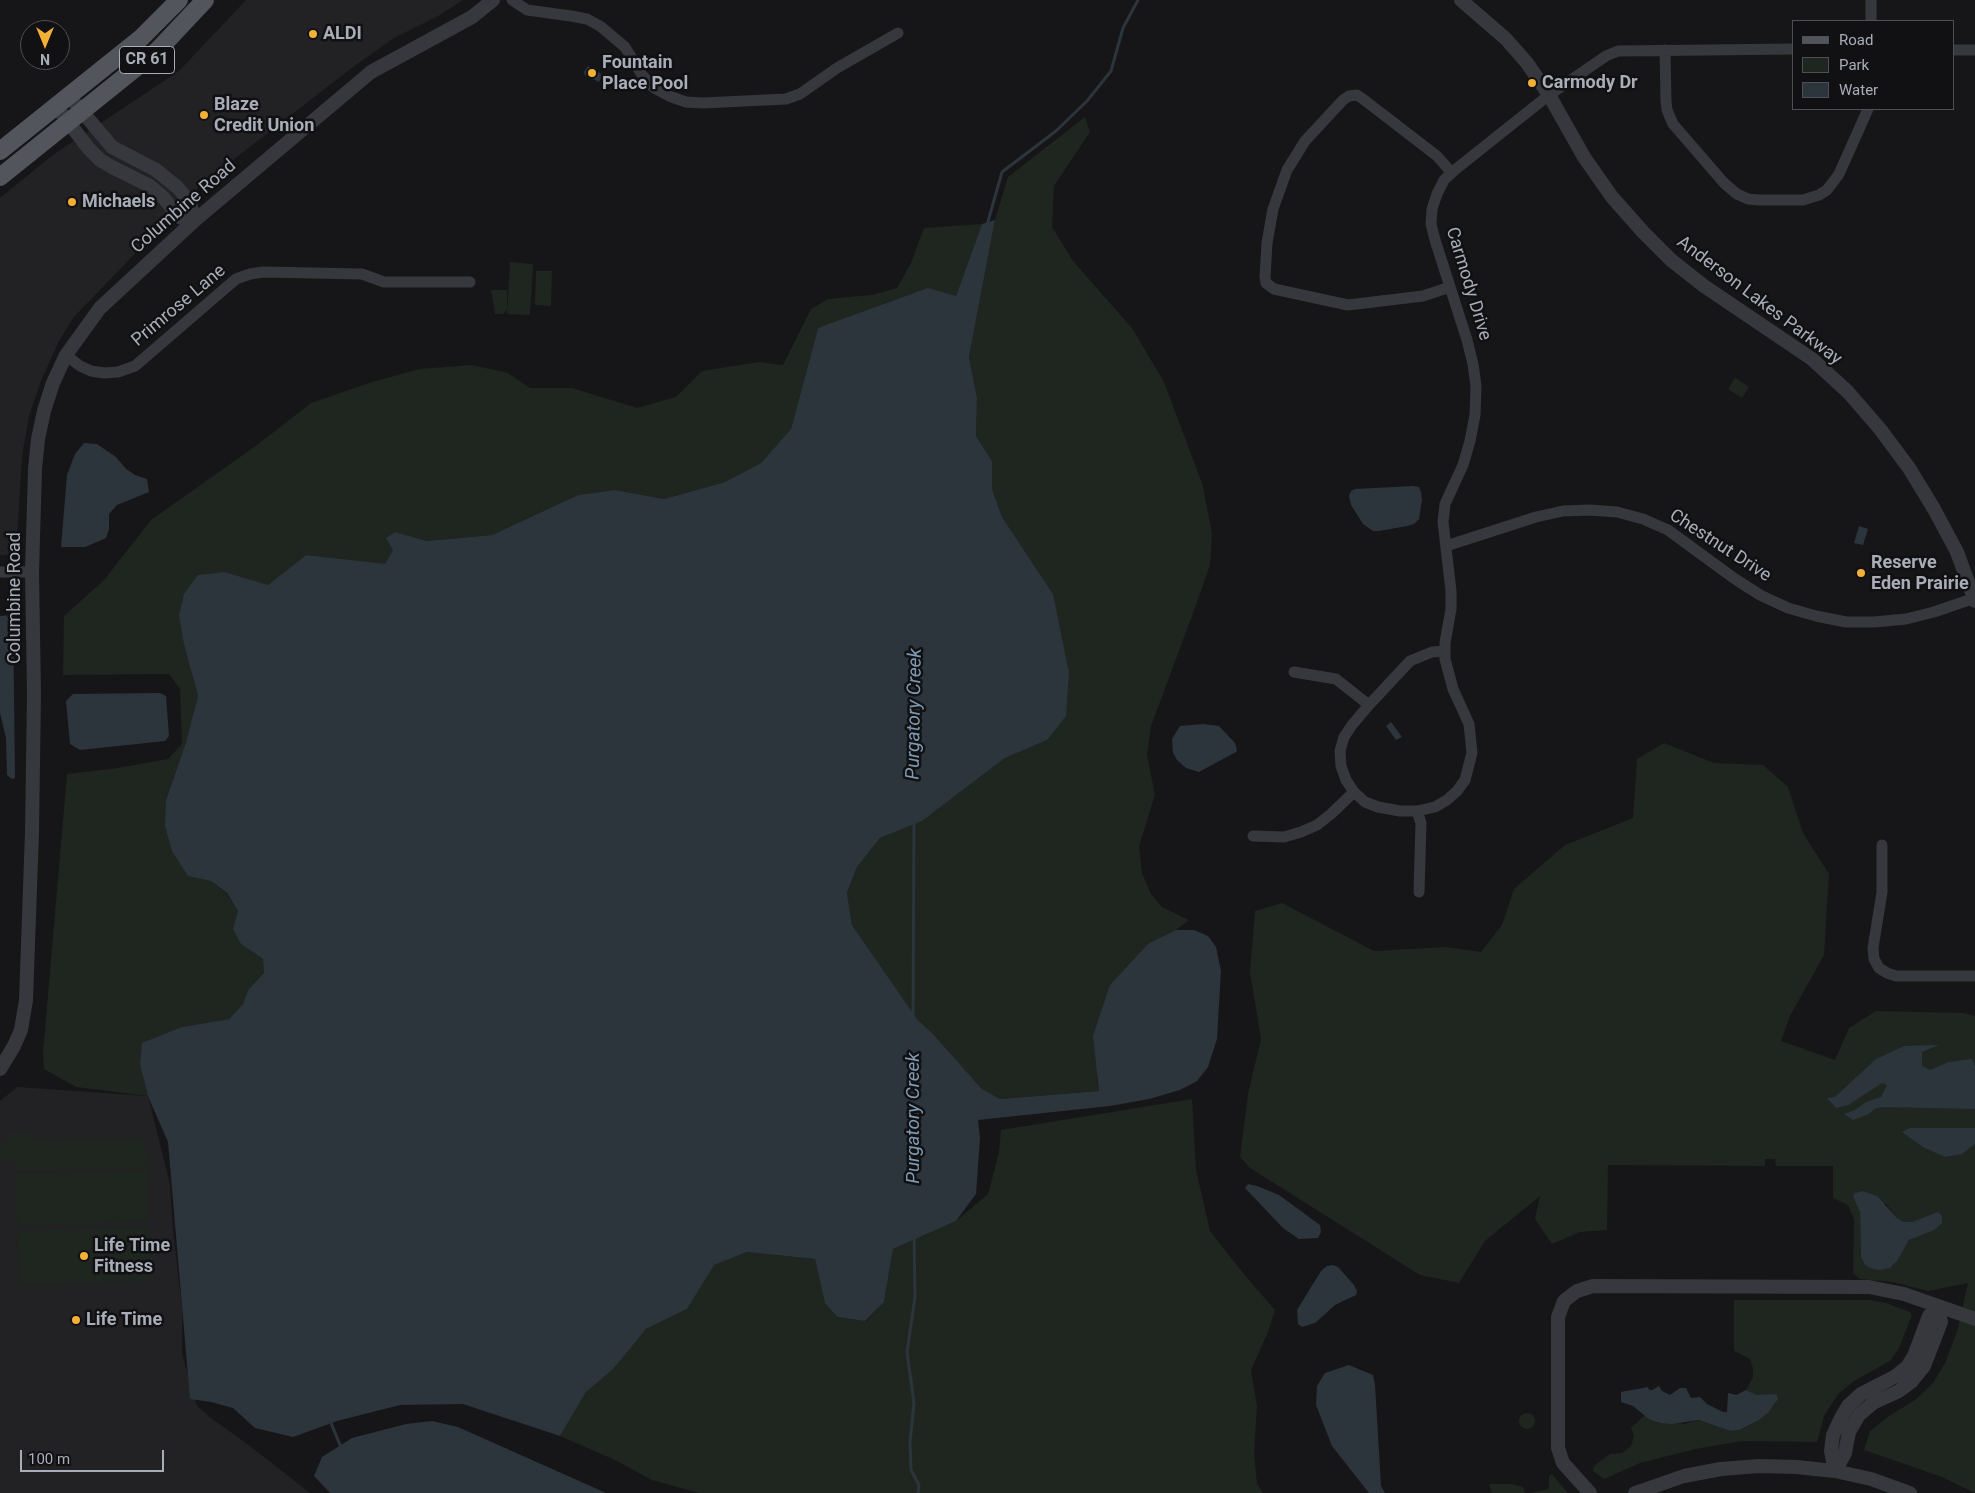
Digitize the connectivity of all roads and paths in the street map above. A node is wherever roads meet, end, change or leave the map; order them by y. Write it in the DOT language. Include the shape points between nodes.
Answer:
graph roads {
  1 [pos="179,0"];
  2 [pos="205,0"];
  3 [pos="493,0"];
  4 [pos="512,0"];
  5 [pos="1461,0"];
  6 [pos="1871,0"];
  7 [pos="1871,20"];
  8 [pos="898,33"];
  9 [pos="1792,49"];
  10 [pos="1665,50"];
  11 [pos="1955,50"];
  12 [pos="1975,50"];
  13 [pos="1549,95"];
  14 [pos="62,101"];
  15 [pos="1868,110"];
  16 [pos="75,118"];
  17 [pos="0,151"];
  18 [pos="1451,172"];
  19 [pos="0,177"];
  20 [pos="194,221"];
  21 [pos="470,282"];
  22 [pos="1450,287"];
  23 [pos="66,355"];
  24 [pos="1446,546"];
  25 [pos="0,572"];
  26 [pos="32,572"];
  27 [pos="1975,599"];
  28 [pos="1445,651"];
  29 [pos="1294,672"];
  30 [pos="1369,705"];
  31 [pos="1354,792"];
  32 [pos="1418,811"];
  33 [pos="1253,836"];
  34 [pos="1882,845"];
  35 [pos="1419,892"];
  36 [pos="1975,976"];
  37 [pos="0,1069"];
  38 [pos="1938,1307"];
  39 [pos="1975,1319"];
  40 [pos="1835,1471"];
  41 [pos="1590,1493"];
  42 [pos="1635,1493"];
  43 [pos="1910,1493"];
  1 -- 14 [label="main road, CR 61" via="141,38"];
  2 -- 16 [label="main road, CR 61" via="158,50"];
  3 -- 20 [label="street, Columbine Road" via="472,17 371,72"];
  4 -- 8 [label="street" via="527,10 579,18 600,26 625,47 642,76 654,88 686,102 786,99 800,94 837,68"];
  5 -- 13 [label="street, Anderson Lakes Parkway" via="1506,39"];
  6 -- 7 [label="street"];
  9 -- 10 [label="street, Carmody Drive"];
  10 -- 13 [label="street, Carmody Drive" via="1618,51"];
  10 -- 15 [label="street" via="1666,101 1673,124 1724,183 1748,198 1803,200 1827,190 1839,174"];
  11 -- 12 [label="street"];
  13 -- 18 [label="street, Carmody Drive"];
  13 -- 27 [label="street, Anderson Lakes Parkway" via="1590,165 1612,197 1643,232 1704,286 1812,360 1848,392 1880,429 1934,509 1957,552"];
  14 -- 16 [label="street"];
  14 -- 17 [label="main road, CR 61"];
  16 -- 19 [label="main road, CR 61"];
  16 -- 20 [label="street" via="100,160 150,186 179,217"];
  18 -- 22 [label="street, Carmody Drive" via="1437,194 1431,224"];
  18 -- 22 [label="street" via="1437,156 1363,99 1357,95 1349,96 1305,142 1287,170 1273,209 1266,243 1265,277 1266,283 1274,290 1348,305 1423,296"];
  20 -- 23 [label="street, Columbine Road" via="100,308"];
  21 -- 23 [label="street, Primrose Lane" via="384,282 362,274 250,274 236,279 135,366 118,372 91,371"];
  22 -- 24 [label="street, Carmody Drive" via="1467,340 1476,386 1470,441 1445,504"];
  23 -- 26 [label="street, Columbine Road" via="50,392 38,439"];
  24 -- 27 [label="street, Chestnut Drive" via="1563,511 1608,511 1643,519 1668,530 1760,595 1816,616 1846,622 1906,619"];
  24 -- 28 [label="street, Carmody Drive" via="1451,609"];
  25 -- 26 [label="street"];
  26 -- 37 [label="street, Columbine Road" via="34,694 26,1000 14,1046"];
  28 -- 30 [label="street" via="1410,661"];
  28 -- 32 [label="street" via="1448,675 1469,724 1471,760 1465,780 1457,791 1435,807"];
  29 -- 30 [label="street" via="1336,679"];
  30 -- 31 [label="street" via="1344,737 1340,752 1341,766"];
  31 -- 32 [label="street" via="1365,802 1378,807"];
  31 -- 33 [label="street" via="1317,825 1301,832 1284,837"];
  32 -- 35 [label="street" via="1421,823"];
  34 -- 36 [label="street" via="1882,892 1873,948 1879,968 1896,976"];
  38 -- 39 [label="street"];
  38 -- 40 [label="street" via="1929,1316 1907,1367 1861,1394 1842,1416 1833,1435 1831,1451"];
  38 -- 41 [label="street" via="1904,1294 1870,1287 1593,1286 1577,1290 1564,1301 1558,1317 1558,1448 1563,1463"];
  40 -- 42 [label="street" via="1768,1466 1721,1469 1684,1476"];
  40 -- 43 [label="street"];
}
